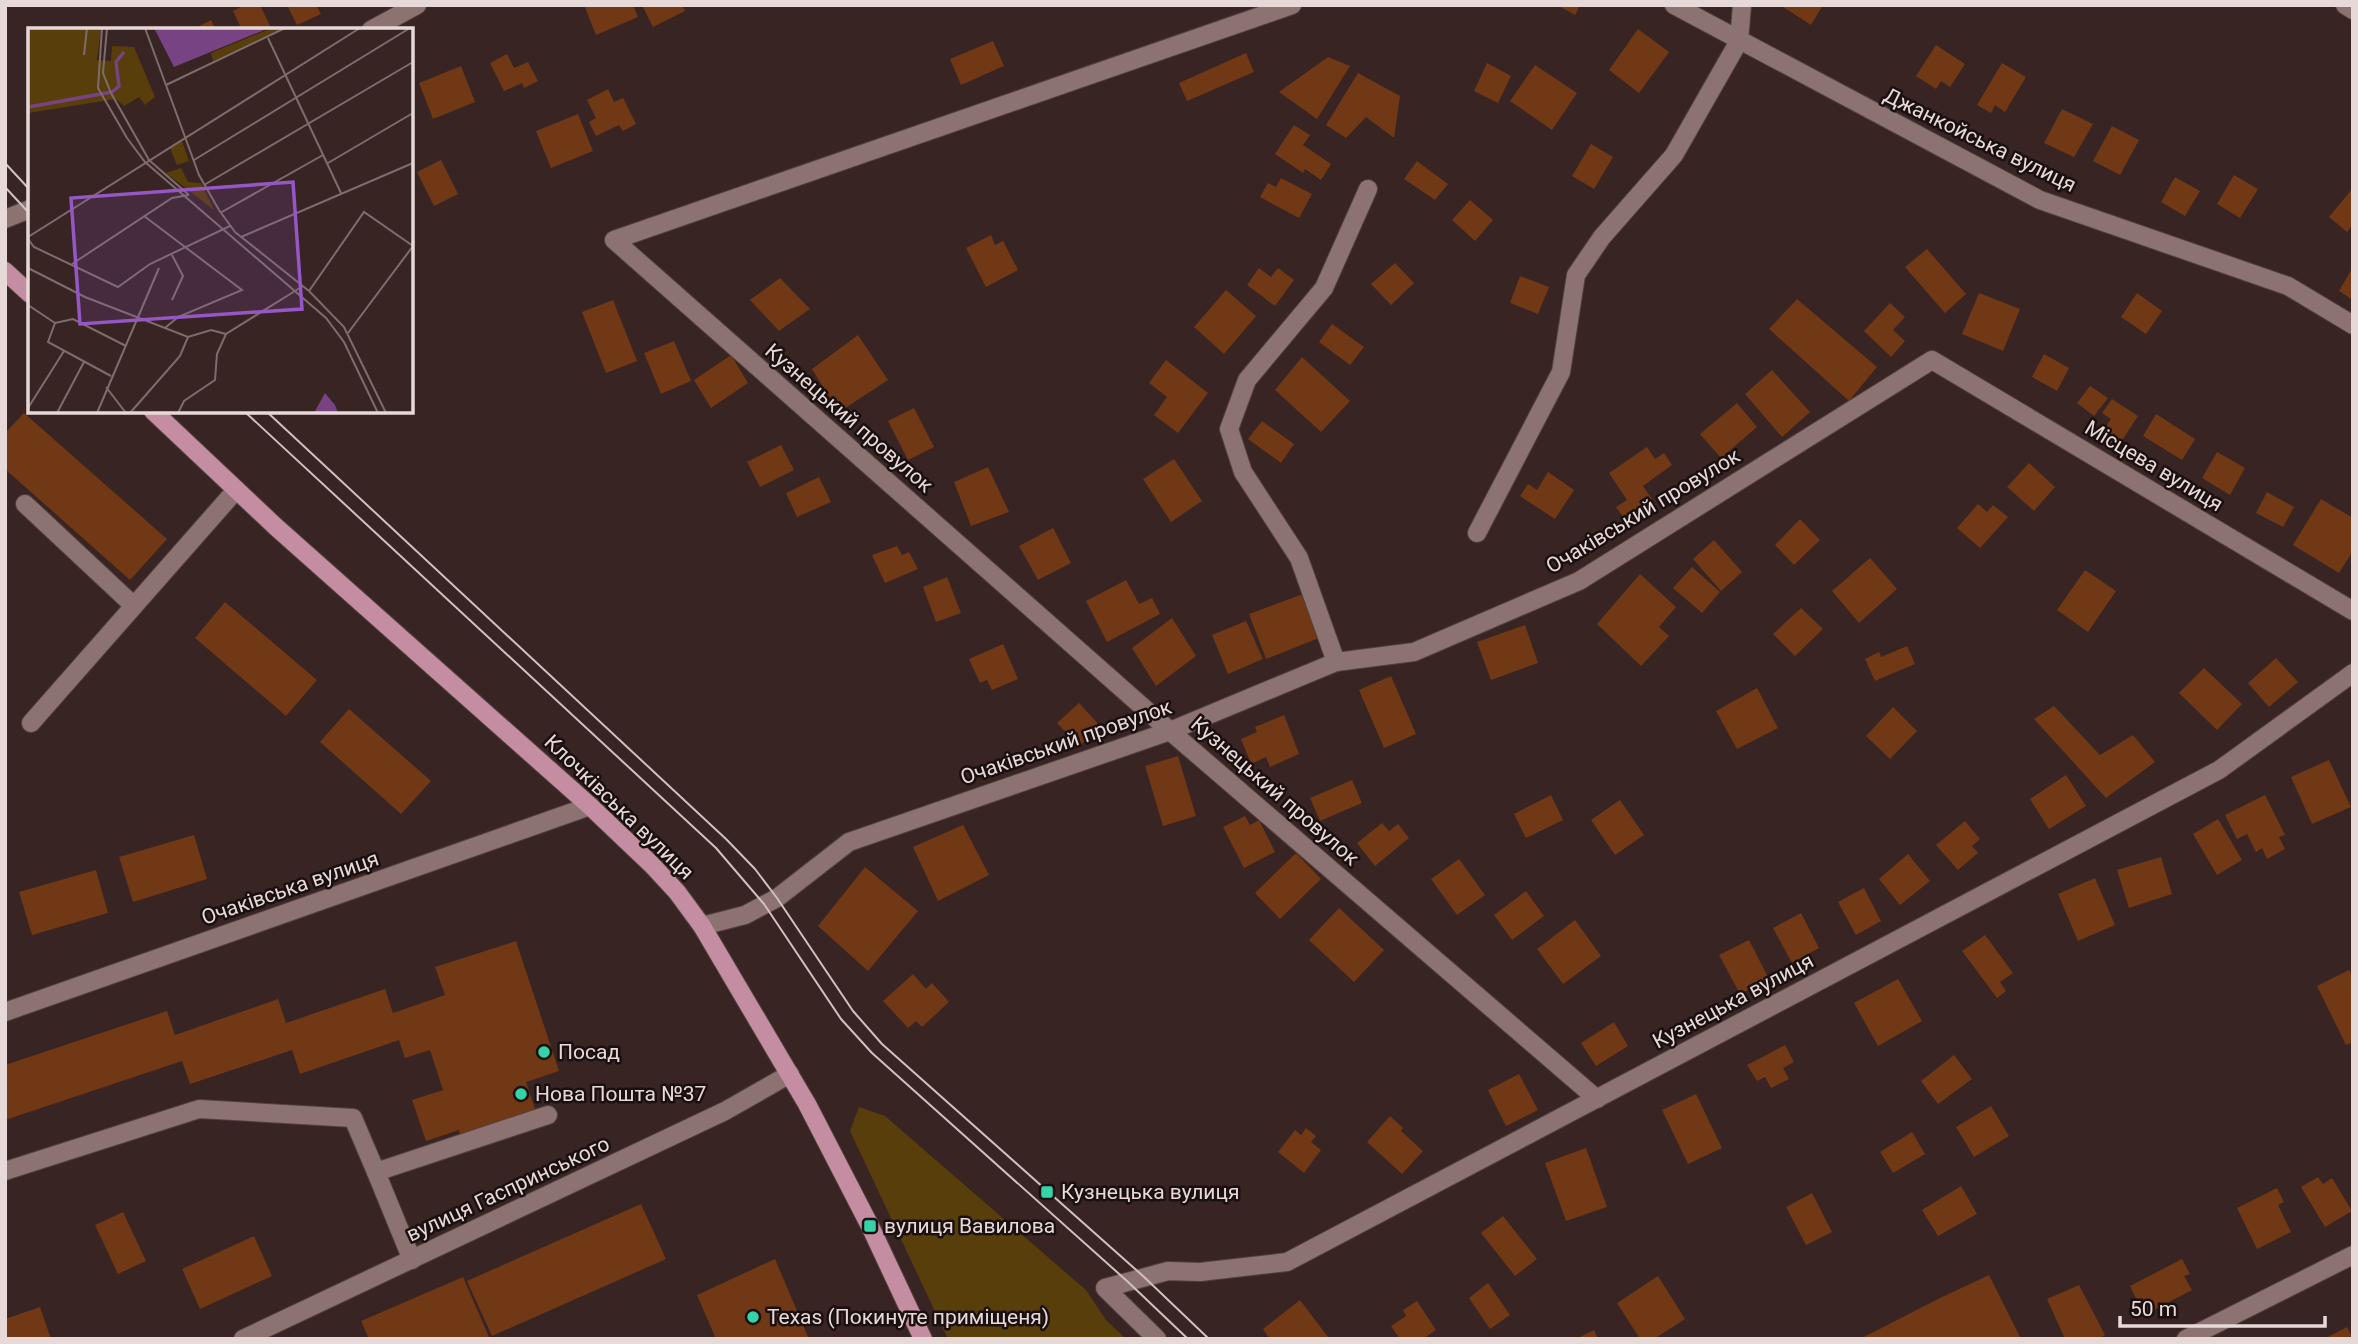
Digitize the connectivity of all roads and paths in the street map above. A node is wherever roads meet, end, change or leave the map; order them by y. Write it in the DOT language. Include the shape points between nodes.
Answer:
graph roads {
  1 [pos="418,5"];
  2 [pos="1292,5"];
  3 [pos="1674,5"];
  4 [pos="1742,5"];
  5 [pos="2345,5"];
  6 [pos="2353,10"];
  7 [pos="375,28"];
  8 [pos="1739,41"];
  9 [pos="1368,189"];
  10 [pos="28,210"];
  11 [pos="5,219"];
  12 [pos="5,271"];
  13 [pos="28,292"];
  14 [pos="2353,325"];
  15 [pos="1932,360"];
  16 [pos="155,413"];
  17 [pos="236,490"];
  18 [pos="25,504"];
  19 [pos="1476,533"];
  20 [pos="134,606"];
  21 [pos="2353,611"];
  22 [pos="1336,662"];
  23 [pos="2353,673"];
  24 [pos="31,723"];
  25 [pos="1170,731"];
  26 [pos="590,806"];
  27 [pos="702,926"];
  28 [pos="5,1012"];
  29 [pos="790,1074"];
  30 [pos="1597,1098"];
  31 [pos="548,1115"];
  32 [pos="5,1171"];
  33 [pos="376,1172"];
  34 [pos="2353,1255"];
  35 [pos="412,1260"];
  36 [pos="243,1339"];
  37 [pos="923,1339"];
  38 [pos="1157,1339"];
  39 [pos="2186,1339"];
  1 -- 7 [label="street"];
  2 -- 25 [label="street, Кузнецький провулок" via="614,240"];
  3 -- 8 [label="street, Джанкойська вулиця"];
  4 -- 8 [label="street"];
  5 -- 6 [label="street"];
  8 -- 14 [label="street, Джанкойська вулиця" via="2040,200 2288,286"];
  8 -- 19 [label="street" via="1674,155 1602,237 1576,275 1561,372"];
  9 -- 22 [label="street" via="1324,288 1247,380 1229,429 1243,472 1298,558"];
  10 -- 11 [label="street"];
  12 -- 13 [label="main road"];
  15 -- 21 [label="street, Місцева вулиця"];
  15 -- 22 [label="street, Очаківський провулок" via="1579,581 1414,653"];
  16 -- 17 [label="main road, Клочківська вулиця"];
  17 -- 20 [label="street"];
  17 -- 26 [label="main road, Клочківська вулиця"];
  18 -- 20 [label="street"];
  20 -- 24 [label="street"];
  22 -- 25 [label="street, Очаківський провулок"];
  23 -- 30 [label="street, Кузнецька вулиця" via="2219,770"];
  25 -- 27 [label="street, Очаківський провулок" via="849,842 777,898 745,915"];
  25 -- 30 [label="street, Кузнецький провулок"];
  26 -- 27 [label="main road, Клочківська вулиця" via="652,865"];
  26 -- 28 [label="street, Очаківська вулиця"];
  27 -- 29 [label="main road, Клочківська вулиця"];
  29 -- 35 [label="street, вулиця Гаспринського" via="725,1111"];
  29 -- 37 [label="main road, Клочківська вулиця"];
  30 -- 38 [label="street, Кузнецька вулиця" via="1287,1262 1200,1272 1168,1270 1105,1289"];
  31 -- 33 [label="street"];
  32 -- 33 [label="street" via="199,1109 353,1118"];
  33 -- 35 [label="street"];
  34 -- 39 [label="street"];
  35 -- 36 [label="street, вулиця Гаспринського"];
}
